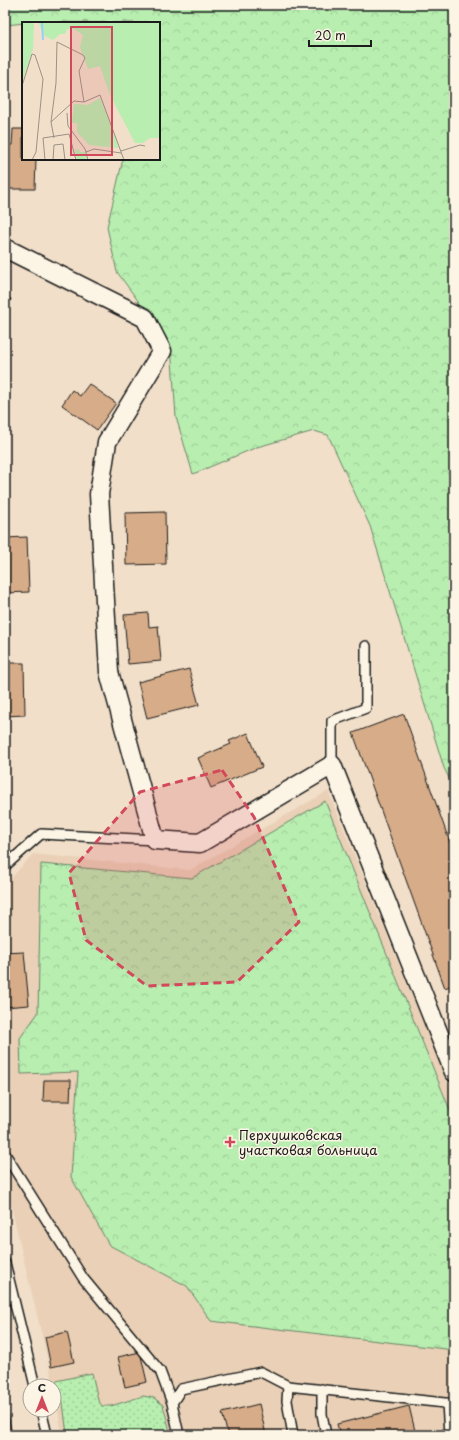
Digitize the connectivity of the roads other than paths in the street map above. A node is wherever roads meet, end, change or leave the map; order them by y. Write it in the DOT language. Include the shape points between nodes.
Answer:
graph roads {
  1 [pos="5,248"];
  2 [pos="366,646"];
  3 [pos="332,765"];
  4 [pos="155,840"];
  5 [pos="5,866"];
  6 [pos="454,1072"];
  7 [pos="5,1154"];
  8 [pos="5,1263"];
  9 [pos="33,1378"];
  10 [pos="288,1386"];
  11 [pos="322,1389"];
  12 [pos="172,1403"];
  13 [pos="450,1404"];
  14 [pos="43,1418"];
  15 [pos="47,1435"];
  16 [pos="179,1435"];
  17 [pos="293,1435"];
  18 [pos="326,1435"];
  19 [pos="449,1435"];
  1 -- 4 [label="street" via="145,318 162,350 107,442 99,494 109,672"];
  2 -- 3 [label="lane" via="366,708 332,720"];
  3 -- 4 [label="street" via="200,843"];
  3 -- 6 [label="street"];
  4 -- 5 [label="lane" via="41,834"];
  7 -- 12 [label="lane" via="83,1278 160,1371"];
  8 -- 9 [label="lane"];
  10 -- 11 [label="lane"];
  10 -- 12 [label="lane" via="261,1372 181,1389"];
  10 -- 17 [label="lane" via="287,1401"];
  11 -- 13 [label="lane"];
  11 -- 18 [label="lane" via="322,1414"];
  12 -- 16 [label="lane"];
  13 -- 19 [label="lane"];
  14 -- 15 [label="lane"];
}
